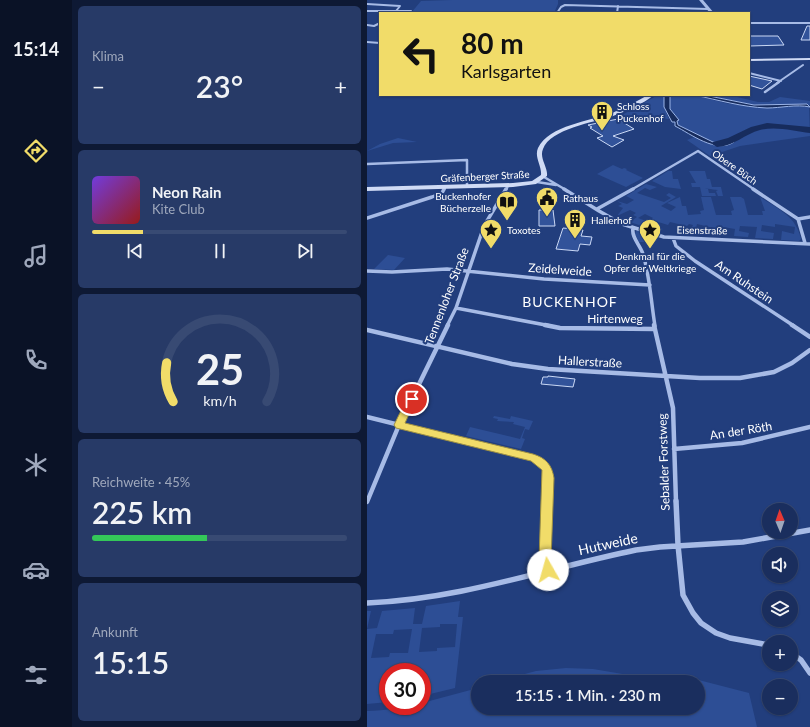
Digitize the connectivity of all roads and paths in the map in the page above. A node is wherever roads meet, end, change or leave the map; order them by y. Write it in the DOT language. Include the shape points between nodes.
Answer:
graph roads {
  1 [pos="701,0"];
  2 [pos="367,4"];
  3 [pos="618,6"];
  4 [pos="708,9"];
  5 [pos="367,11"];
  6 [pos="411,11"];
  7 [pos="393,12"];
  8 [pos="558,12"];
  9 [pos="617,12"];
  10 [pos="711,12"];
  11 [pos="810,23"];
  12 [pos="379,24"];
  13 [pos="750,24"];
  14 [pos="367,25"];
  15 [pos="367,42"];
  16 [pos="379,43"];
  17 [pos="810,59"];
  18 [pos="750,60"];
  19 [pos="803,65"];
  20 [pos="750,73"];
  21 [pos="781,80"];
  22 [pos="765,92"];
  23 [pos="650,96"];
  24 [pos="367,164"];
  25 [pos="544,177"];
  26 [pos="537,182"];
  27 [pos="559,185"];
  28 [pos="467,186"];
  29 [pos="509,186"];
  30 [pos="445,187"];
  31 [pos="367,188"];
  32 [pos="597,209"];
  33 [pos="810,217"];
  34 [pos="367,218"];
  35 [pos="798,219"];
  36 [pos="633,228"];
  37 [pos="673,238"];
  38 [pos="805,243"];
  39 [pos="810,244"];
  40 [pos="367,271"];
  41 [pos="469,271"];
  42 [pos="650,285"];
  43 [pos="456,308"];
  44 [pos="655,329"];
  45 [pos="367,330"];
  46 [pos="810,337"];
  47 [pos="438,347"];
  48 [pos="810,350"];
  49 [pos="667,376"];
  50 [pos="367,417"];
  51 [pos="399,425"];
  52 [pos="810,427"];
  53 [pos="674,449"];
  54 [pos="369,496"];
  55 [pos="367,502"];
  56 [pos="810,530"];
  57 [pos="678,545"];
  58 [pos="548,570"];
  59 [pos="367,603"];
  60 [pos="762,644"];
  61 [pos="798,658"];
  62 [pos="810,673"];
  1 -- 4 [label="street"];
  2 -- 7 [label="street" via="400,6"];
  3 -- 4 [label="street"];
  3 -- 8 [label="street" via="562,6"];
  3 -- 9 [label="street"];
  4 -- 10 [label="street"];
  5 -- 7 [label="street"];
  6 -- 7 [label="street"];
  11 -- 13 [label="street"];
  12 -- 14 [label="street"];
  15 -- 16 [label="street"];
  17 -- 18 [label="main road"];
  19 -- 21 [label="street"];
  20 -- 21 [label="street"];
  21 -- 22 [label="street"];
  23 -- 25 [label="main road, Gräfenberger Straße" via="613,114 549,138 540,152"];
  24 -- 28 [label="street" via="467,160"];
  25 -- 26 [label="main road, Gräfenberger Straße"];
  25 -- 27 [label="street, Eisenstraße"];
  26 -- 27 [label="street, Eisenstraße"];
  26 -- 29 [label="main road, Gräfenberger Straße"];
  27 -- 32 [label="street, Eisenstraße"];
  28 -- 29 [label="main road, Gräfenberger Straße"];
  28 -- 30 [label="main road, Gräfenberger Straße"];
  29 -- 41 [label="street, Tennenloher Straße" via="484,225"];
  30 -- 31 [label="main road, Gräfenberger Straße"];
  30 -- 34 [label="street" via="442,193 432,197"];
  32 -- 35 [label="street, Obere Büch" via="698,151"];
  32 -- 36 [label="street, Eisenstraße"];
  33 -- 35 [label="street"];
  35 -- 38 [label="street"];
  36 -- 37 [label="street, Eisenstraße"];
  36 -- 42 [label="street, Sebalder Forstweg" via="631,233 643,256"];
  37 -- 38 [label="street, Eisenstraße"];
  37 -- 46 [label="street, Am Ruhstein" via="676,246 695,261"];
  38 -- 39 [label="street, Eisenstraße"];
  40 -- 41 [label="street, Zeidelweide"];
  41 -- 42 [label="street, Zeidelweide" via="544,279"];
  41 -- 43 [label="street, Tennenloher Straße"];
  42 -- 44 [label="street, Sebalder Forstweg"];
  43 -- 44 [label="street, Hirtenweg" via="560,328"];
  43 -- 47 [label="street, Tennenloher Straße"];
  44 -- 49 [label="street, Sebalder Forstweg"];
  45 -- 47 [label="street, Hallerstraße"];
  47 -- 49 [label="street, Hallerstraße" via="548,369"];
  47 -- 51 [label="street, Tennenloher Straße"];
  48 -- 49 [label="street, Hallerstraße" via="774,372 760,375 739,378"];
  49 -- 53 [label="street, Sebalder Forstweg" via="673,408"];
  50 -- 51 [label="street"];
  51 -- 54 [label="street, Tennenloher Straße"];
  51 -- 58 [label="street" via="541,462 547,469 549,478 545,561"];
  52 -- 53 [label="street, An der Röth" via="755,441"];
  53 -- 57 [label="street, Sebalder Forstweg"];
  54 -- 55 [label="street, Tennenloher Straße"];
  56 -- 57 [label="street, Hutweide" via="787,536 734,543"];
  57 -- 58 [label="street, Hutweide" via="625,552"];
  57 -- 60 [label="street, Sebalder Forstweg" via="683,595 697,618 716,633"];
  58 -- 59 [label="street, Hutweide" via="435,598"];
  61 -- 62 [label="street"];
}
